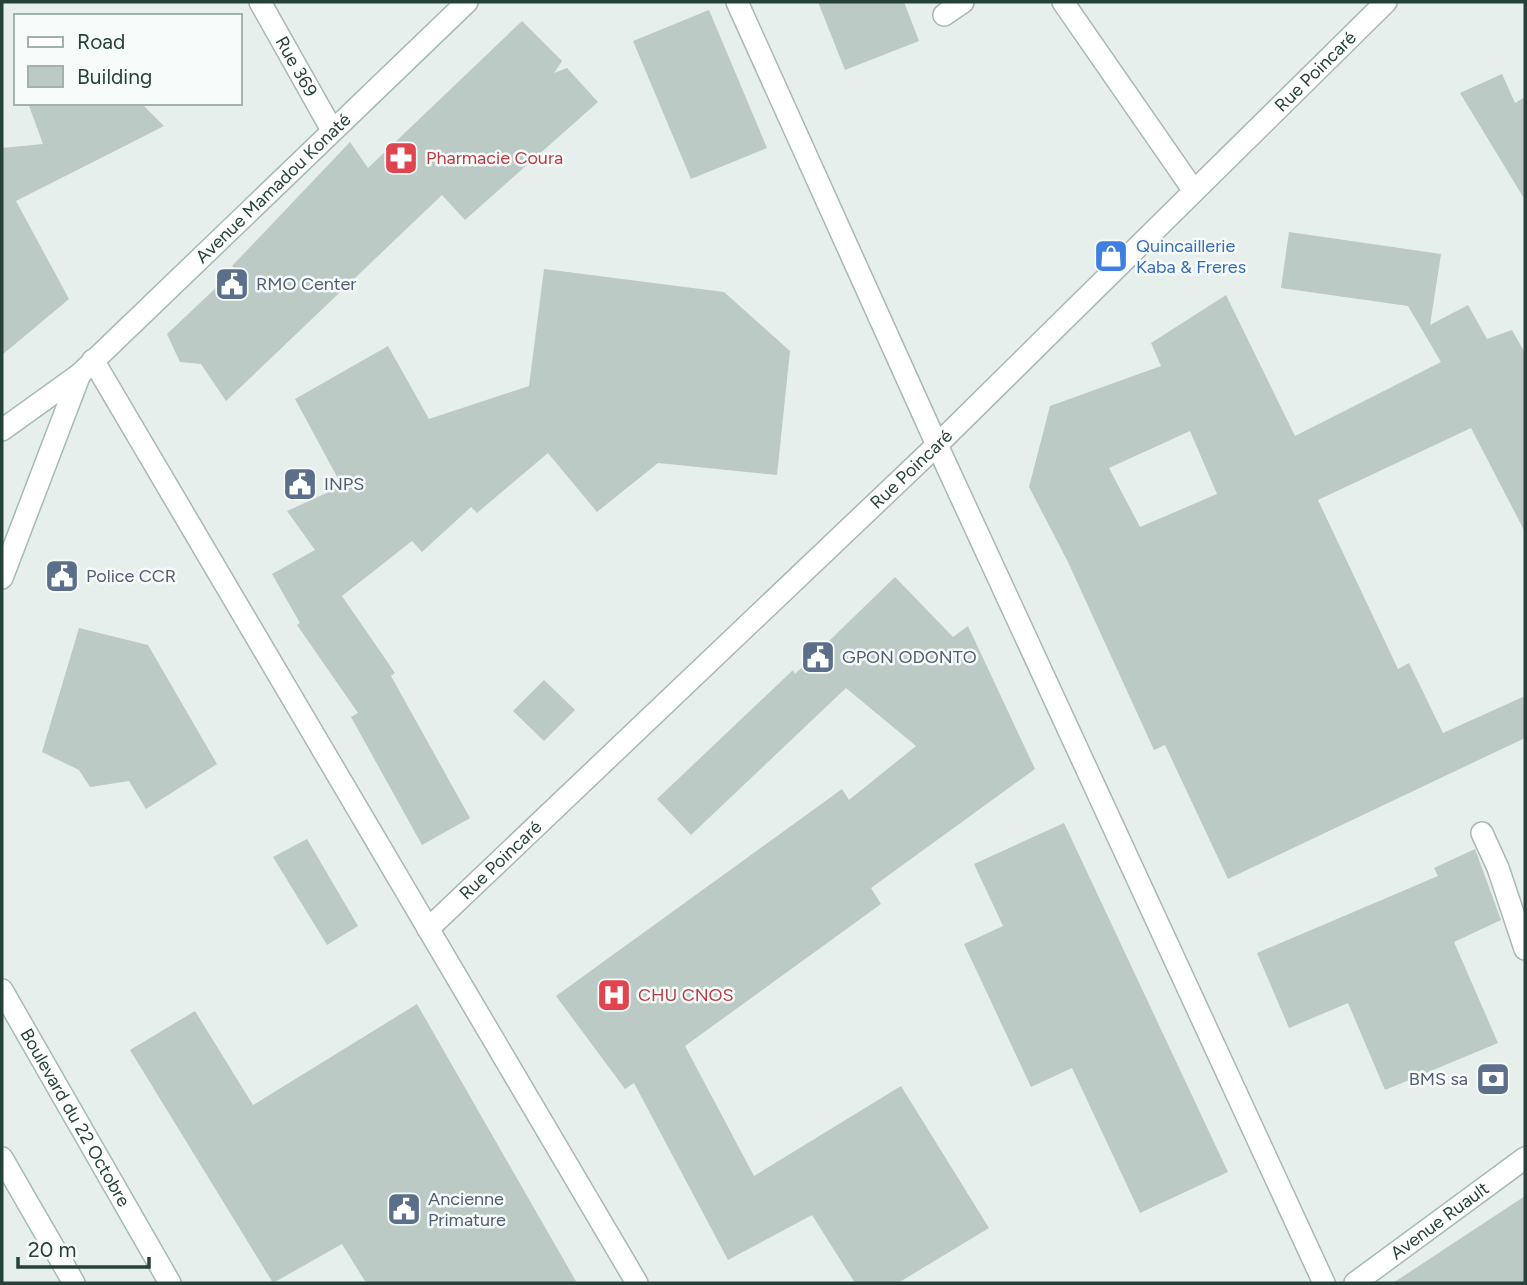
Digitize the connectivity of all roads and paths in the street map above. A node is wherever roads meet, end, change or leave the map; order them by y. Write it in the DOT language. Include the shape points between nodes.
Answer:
graph roads {
  1 [pos="260,2"];
  2 [pos="467,2"];
  3 [pos="737,2"];
  4 [pos="963,2"];
  5 [pos="1063,2"];
  6 [pos="1386,2"];
  7 [pos="944,15"];
  8 [pos="332,130"];
  9 [pos="1194,191"];
  10 [pos="86,367"];
  11 [pos="2,430"];
  12 [pos="936,445"];
  13 [pos="2,578"];
  14 [pos="1482,834"];
  15 [pos="428,929"];
  16 [pos="1525,949"];
  17 [pos="2,990"];
  18 [pos="2,1158"];
  19 [pos="1525,1158"];
  20 [pos="74,1283"];
  21 [pos="170,1283"];
  22 [pos="637,1283"];
  23 [pos="1324,1283"];
  24 [pos="1355,1283"];
  1 -- 8 [label="street, Rue 369"];
  2 -- 8 [label="street, Avenue Mamadou Konaté"];
  3 -- 12 [label="street"];
  4 -- 7 [label="street"];
  5 -- 9 [label="street"];
  6 -- 9 [label="street, Rue Poincaré"];
  8 -- 10 [label="street, Avenue Mamadou Konaté"];
  9 -- 12 [label="street, Rue Poincaré"];
  10 -- 11 [label="street, Avenue Mamadou Konaté"];
  10 -- 13 [label="street, Avenue Mamadou Konaté"];
  10 -- 15 [label="street"];
  12 -- 15 [label="street, Rue Poincaré"];
  12 -- 23 [label="street"];
  14 -- 16 [label="street"];
  15 -- 22 [label="street"];
  17 -- 21 [label="street, Boulevard du 22 Octobre"];
  18 -- 20 [label="street"];
  19 -- 24 [label="street, Avenue Ruault"];
}
